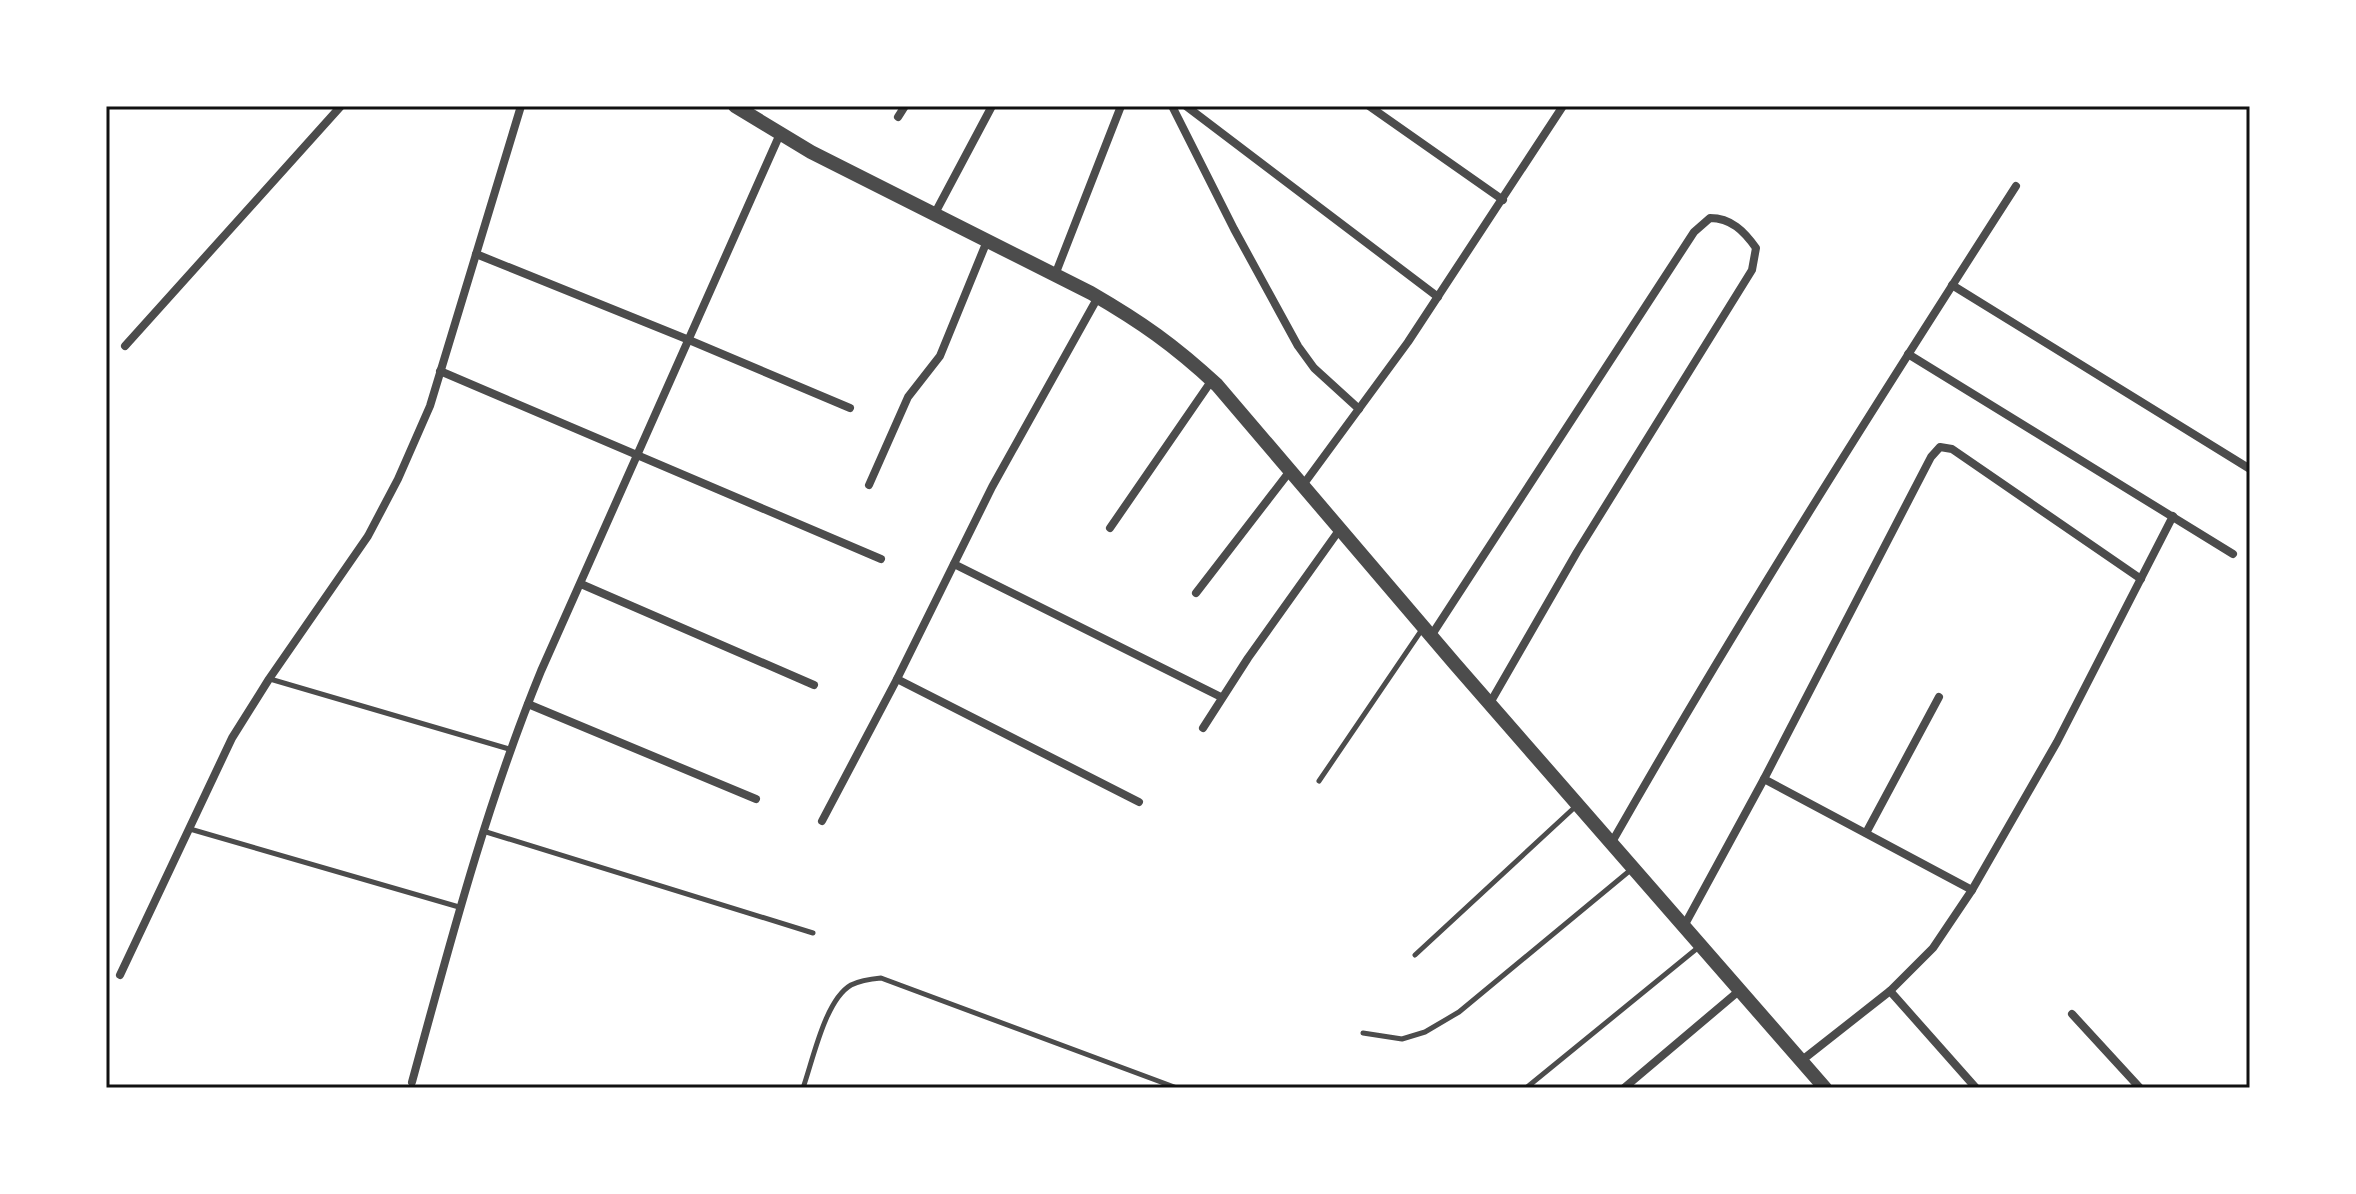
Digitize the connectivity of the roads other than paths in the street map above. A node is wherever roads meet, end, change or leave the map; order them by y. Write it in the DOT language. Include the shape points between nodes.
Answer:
graph roads {
  1 [pos="341,106"];
  2 [pos="521,106"];
  3 [pos="735,106"];
  4 [pos="905,106"];
  5 [pos="992,106"];
  6 [pos="1121,106"];
  7 [pos="1172,106"];
  8 [pos="1186,106"];
  9 [pos="1369,106"];
  10 [pos="1563,106"];
  11 [pos="898,117"];
  12 [pos="780,134"];
  13 [pos="2016,186"];
  14 [pos="1503,200"];
  15 [pos="934,215"];
  16 [pos="987,241"];
  17 [pos="476,254"];
  18 [pos="1055,275"];
  19 [pos="1952,285"];
  20 [pos="1098,297"];
  21 [pos="1438,297"];
  22 [pos="689,340"];
  23 [pos="125,346"];
  24 [pos="1908,354"];
  25 [pos="440,371"];
  26 [pos="1212,380"];
  27 [pos="850,408"];
  28 [pos="1359,409"];
  29 [pos="639,454"];
  30 [pos="2250,469"];
  31 [pos="1290,471"];
  32 [pos="869,485"];
  33 [pos="1303,485"];
  34 [pos="2173,516"];
  35 [pos="1110,528"];
  36 [pos="1340,529"];
  37 [pos="2233,554"];
  38 [pos="881,559"];
  39 [pos="954,564"];
  40 [pos="2141,579"];
  41 [pos="581,584"];
  42 [pos="1196,593"];
  43 [pos="1427,631"];
  44 [pos="269,679"];
  45 [pos="897,679"];
  46 [pos="814,685"];
  47 [pos="1221,697"];
  48 [pos="1939,697"];
  49 [pos="1490,703"];
  50 [pos="528,704"];
  51 [pos="1203,728"];
  52 [pos="509,749"];
  53 [pos="1764,779"];
  54 [pos="1319,781"];
  55 [pos="756,799"];
  56 [pos="1139,802"];
  57 [pos="1579,804"];
  58 [pos="822,821"];
  59 [pos="190,829"];
  60 [pos="482,831"];
  61 [pos="1866,833"];
  62 [pos="1612,842"];
  63 [pos="1633,867"];
  64 [pos="1972,890"];
  65 [pos="459,907"];
  66 [pos="1684,926"];
  67 [pos="813,933"];
  68 [pos="1701,945"];
  69 [pos="1415,955"];
  70 [pos="120,975"];
  71 [pos="1740,990"];
  72 [pos="1890,991"];
  73 [pos="2072,1014"];
  74 [pos="1363,1033"];
  75 [pos="1801,1061"];
  76 [pos="412,1082"];
  77 [pos="1822,1087"];
  78 [pos="803,1088"];
  79 [pos="1177,1088"];
  80 [pos="1526,1088"];
  81 [pos="1624,1088"];
  82 [pos="1976,1088"];
  83 [pos="2140,1088"];
  1 -- 23 [label="street"];
  2 -- 17 [label="street"];
  3 -- 12 [label="street"];
  4 -- 11 [label="street"];
  5 -- 15 [label="street"];
  6 -- 18 [label="street"];
  7 -- 28 [label="street" via="1298,346"];
  8 -- 21 [label="street"];
  9 -- 14 [label="street"];
  10 -- 14 [label="street"];
  12 -- 15 [label="street"];
  12 -- 22 [label="street"];
  13 -- 19 [label="street"];
  14 -- 21 [label="street"];
  15 -- 16 [label="street"];
  16 -- 18 [label="street"];
  16 -- 32 [label="street" via="940,356 908,397"];
  17 -- 22 [label="street"];
  17 -- 25 [label="street"];
  18 -- 20 [label="street"];
  19 -- 24 [label="street"];
  19 -- 30 [label="street"];
  20 -- 26 [label="street" via="1176,347"];
  20 -- 39 [label="street"];
  21 -- 28 [label="street"];
  22 -- 27 [label="street"];
  22 -- 29 [label="street"];
  24 -- 34 [label="street"];
  24 -- 62 [label="street" via="1695,697"];
  25 -- 29 [label="street"];
  25 -- 44 [label="street" via="417,437 368,536"];
  26 -- 31 [label="street"];
  26 -- 35 [label="street"];
  28 -- 33 [label="street"];
  29 -- 38 [label="street"];
  29 -- 41 [label="street"];
  31 -- 33 [label="street"];
  31 -- 42 [label="street"];
  33 -- 36 [label="street"];
  34 -- 37 [label="street"];
  34 -- 40 [label="street"];
  36 -- 43 [label="street"];
  36 -- 47 [label="street"];
  39 -- 45 [label="street"];
  39 -- 47 [label="street"];
  40 -- 53 [label="street" via="1952,449 1940,447"];
  40 -- 64 [label="street" via="2057,742"];
  41 -- 46 [label="street"];
  41 -- 50 [label="street"];
  43 -- 49 [label="street"];
  43 -- 49 [label="street" via="1694,232 1710,218 1734,224 1756,248 1752,270"];
  43 -- 54 [label="lane"];
  44 -- 52 [label="lane"];
  44 -- 59 [label="street" via="232,738"];
  45 -- 56 [label="street"];
  45 -- 58 [label="street"];
  47 -- 51 [label="street"];
  48 -- 61 [label="street"];
  49 -- 57 [label="street"];
  50 -- 52 [label="street"];
  50 -- 55 [label="street"];
  52 -- 60 [label="street"];
  53 -- 61 [label="street"];
  53 -- 66 [label="street"];
  57 -- 62 [label="street"];
  57 -- 69 [label="lane"];
  59 -- 65 [label="lane"];
  59 -- 70 [label="street"];
  60 -- 65 [label="street"];
  60 -- 67 [label="lane"];
  61 -- 64 [label="street"];
  62 -- 63 [label="street"];
  63 -- 66 [label="street"];
  63 -- 74 [label="lane" via="1459,1012 1402,1039"];
  64 -- 72 [label="street" via="1933,948"];
  65 -- 76 [label="street"];
  66 -- 68 [label="street"];
  68 -- 71 [label="street"];
  68 -- 80 [label="lane"];
  71 -- 75 [label="street"];
  71 -- 81 [label="street"];
  72 -- 75 [label="street"];
  72 -- 82 [label="street"];
  73 -- 83 [label="street"];
  75 -- 77 [label="street"];
  78 -- 79 [label="lane" via="833,1002 862,980 881,978"];
}
